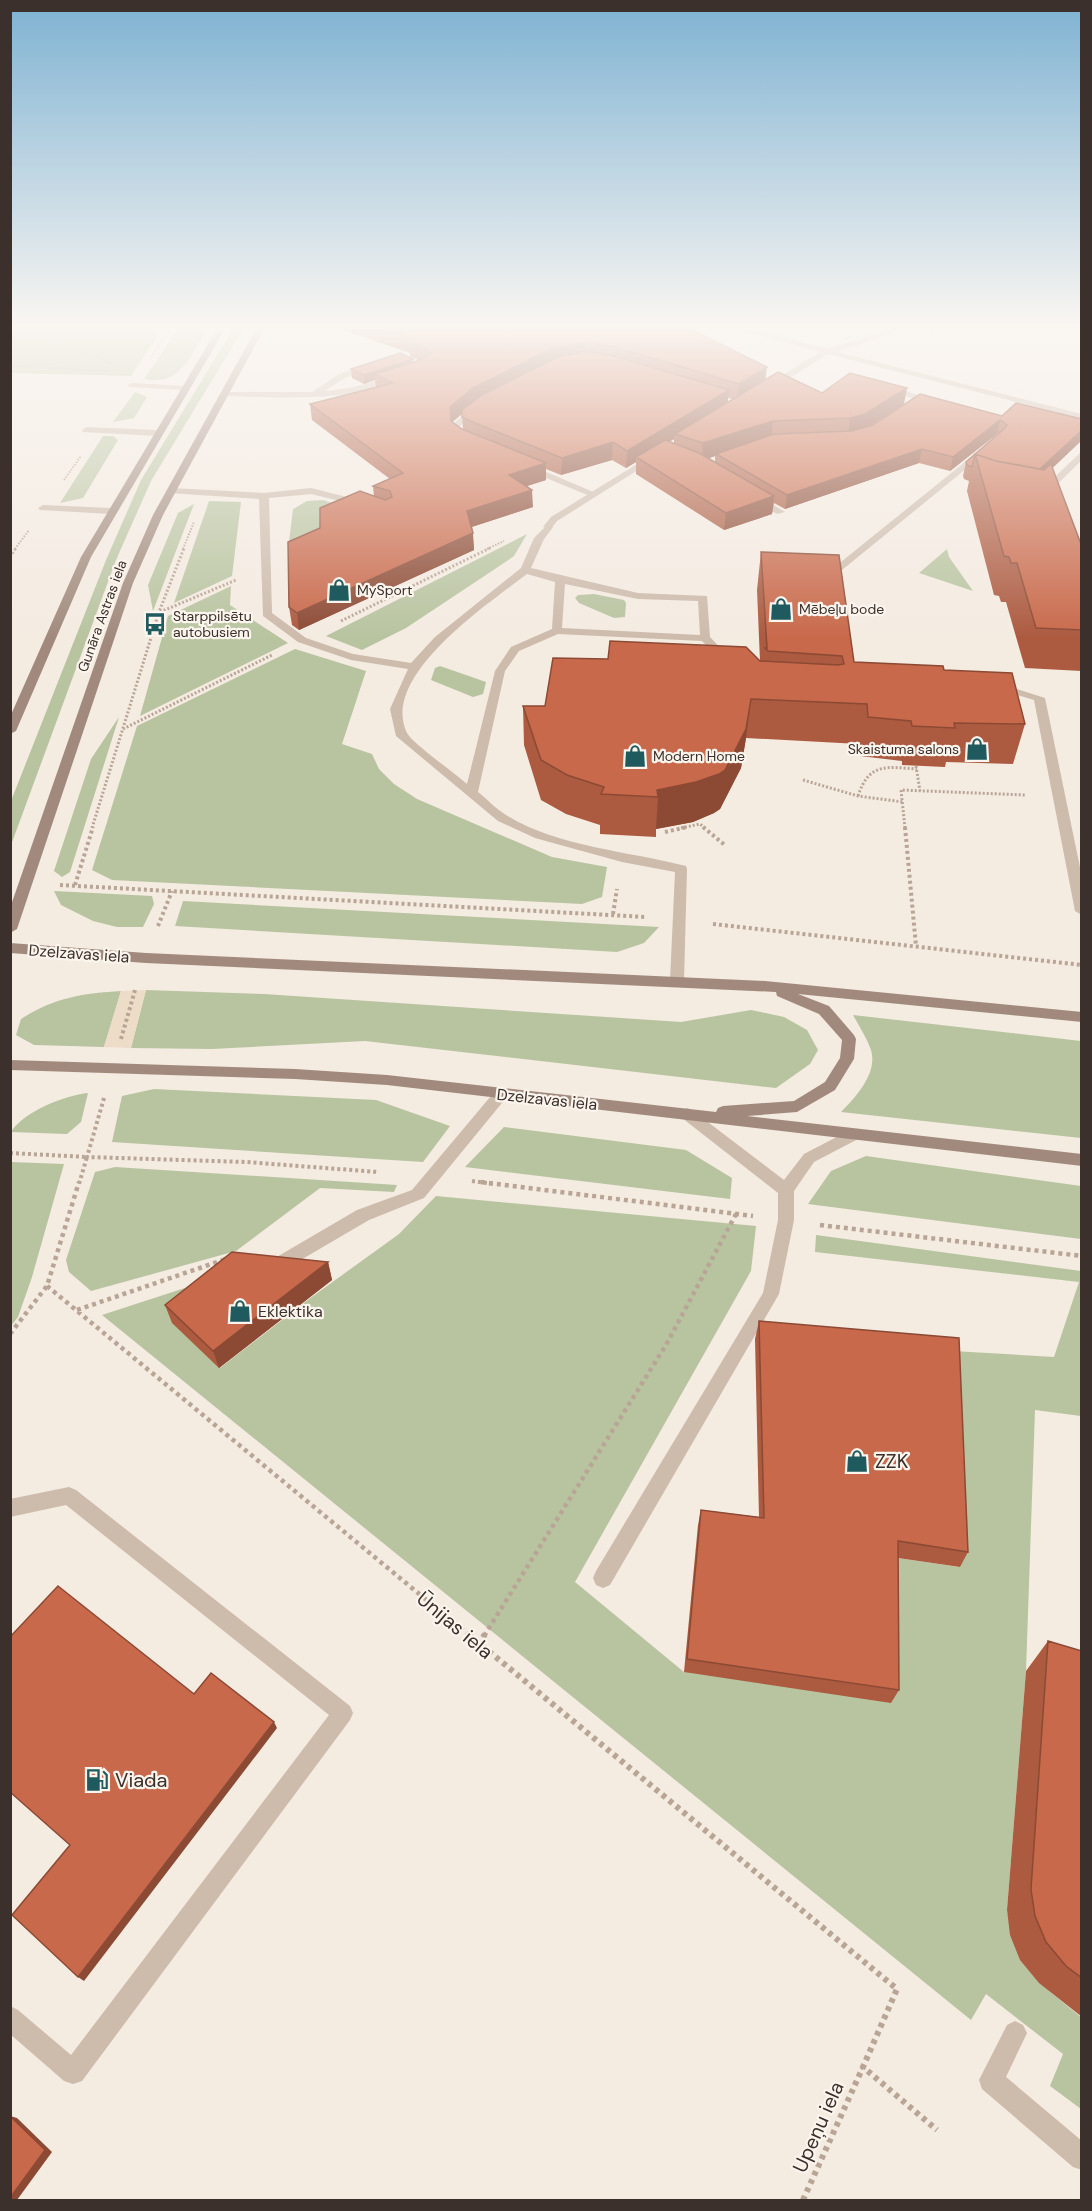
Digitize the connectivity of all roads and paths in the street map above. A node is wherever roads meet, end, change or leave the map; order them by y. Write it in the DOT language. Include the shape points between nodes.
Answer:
graph roads {
  1 [pos="138,432"];
  2 [pos="203,432"];
  3 [pos="457,432"];
  4 [pos="157,433"];
  5 [pos="473,444"];
  6 [pos="990,445"];
  7 [pos="662,453"];
  8 [pos="1082,454"];
  9 [pos="514,462"];
  10 [pos="171,491"];
  11 [pos="207,493"];
  12 [pos="593,494"];
  13 [pos="749,494"];
  14 [pos="264,496"];
  15 [pos="1034,502"];
  16 [pos="43,508"];
  17 [pos="376,508"];
  18 [pos="111,511"];
  19 [pos="780,512"];
  20 [pos="839,568"];
  21 [pos="525,570"];
  22 [pos="266,574"];
  23 [pos="560,580"];
  24 [pos="159,612"];
  25 [pos="557,631"];
  26 [pos="705,638"];
  27 [pos="414,667"];
  28 [pos="736,671"];
  29 [pos="988,683"];
  30 [pos="10,731"];
  31 [pos="803,780"];
  32 [pos="920,790"];
  33 [pos="471,794"];
  34 [pos="858,796"];
  35 [pos="1059,797"];
  36 [pos="903,802"];
  37 [pos="663,832"];
  38 [pos="726,846"];
  39 [pos="50,885"];
  40 [pos="75,885"];
  41 [pos="172,891"];
  42 [pos="1082,911"];
  43 [pos="679,920"];
  44 [pos="157,927"];
  45 [pos="10,928"];
  46 [pos="916,946"];
  47 [pos="10,948"];
  48 [pos="1082,964"];
  49 [pos="677,981"];
  50 [pos="765,986"];
  51 [pos="135,990"];
  52 [pos="1082,1017"];
  53 [pos="118,1048"];
  54 [pos="10,1065"];
  55 [pos="106,1088"];
  56 [pos="501,1094"];
  57 [pos="687,1114"];
  58 [pos="855,1134"];
  59 [pos="10,1153"];
  60 [pos="87,1157"];
  61 [pos="1082,1160"];
  62 [pos="435,1176"];
  63 [pos="786,1190"];
  64 [pos="736,1214"];
  65 [pos="786,1220"];
  66 [pos="1082,1256"];
  67 [pos="281,1263"];
  68 [pos="47,1286"];
  69 [pos="77,1311"];
  70 [pos="10,1335"];
  71 [pos="10,1508"];
  72 [pos="603,1578"];
  73 [pos="478,1645"];
  74 [pos="10,2018"];
  75 [pos="1015,2033"];
  76 [pos="863,2067"];
  77 [pos="937,2130"];
  78 [pos="1082,2158"];
  79 [pos="803,2200"];
  1 -- 4 [label="street"];
  2 -- 10 [label="main road, Gunāra Astras iela"];
  3 -- 5 [label="street"];
  4 -- 18 [label="main road"];
  6 -- 20 [label="street" via="954,482"];
  7 -- 12 [label="street"];
  8 -- 15 [label="street"];
  9 -- 12 [label="street"];
  10 -- 11 [label="street"];
  10 -- 45 [label="main road, Gunāra Astras iela" via="128,583"];
  11 -- 14 [label="street"];
  11 -- 24 [label="path"];
  12 -- 21 [label="street" via="554,519 539,538"];
  13 -- 19 [label="street"];
  14 -- 17 [label="street" via="311,491"];
  14 -- 22 [label="street"];
  16 -- 18 [label="street"];
  18 -- 30 [label="main road" via="86,556"];
  21 -- 23 [label="street"];
  21 -- 27 [label="street" via="470,612"];
  22 -- 24 [label="path" via="231,581"];
  22 -- 27 [label="street" via="267,614 302,640 351,657"];
  23 -- 25 [label="street"];
  23 -- 26 [label="street" via="638,596 704,598"];
  24 -- 40 [label="path"];
  25 -- 26 [label="street"];
  25 -- 33 [label="street" via="514,649 500,671"];
  26 -- 28 [label="street"];
  27 -- 33 [label="street" via="396,709 402,736"];
  29 -- 35 [label="street" via="1039,698"];
  31 -- 34 [label="path"];
  32 -- 34 [label="path" via="917,768 881,768 861,780"];
  32 -- 35 [label="path"];
  32 -- 36 [label="path" via="901,790"];
  33 -- 43 [label="street" via="502,818 539,835 622,858 681,869"];
  34 -- 36 [label="path"];
  35 -- 42 [label="street"];
  36 -- 46 [label="path"];
  37 -- 38 [label="path" via="700,824"];
  39 -- 40 [label="path"];
  40 -- 41 [label="path"];
  41 -- 43 [label="path"];
  41 -- 44 [label="path"];
  43 -- 46 [label="path"];
  43 -- 49 [label="street"];
  46 -- 48 [label="path"];
  47 -- 49 [label="main road, Dzelzavas iela" via="146,958"];
  49 -- 50 [label="main road, Dzelzavas iela"];
  50 -- 52 [label="main road, Dzelzavas iela"];
  50 -- 57 [label="main road" via="824,1010 849,1040 847,1059 830,1086 797,1106"];
  51 -- 53 [label="path"];
  54 -- 56 [label="main road, Dzelzavas iela" via="295,1074"];
  55 -- 60 [label="path"];
  56 -- 57 [label="main road, Dzelzavas iela"];
  56 -- 62 [label="street"];
  57 -- 58 [label="main road, Dzelzavas iela"];
  57 -- 63 [label="street"];
  58 -- 61 [label="main road, Dzelzavas iela"];
  58 -- 63 [label="street" via="808,1158"];
  59 -- 60 [label="path"];
  60 -- 62 [label="path" via="246,1162"];
  60 -- 68 [label="path"];
  62 -- 64 [label="path"];
  62 -- 67 [label="street" via="418,1194 363,1215"];
  63 -- 65 [label="street"];
  64 -- 65 [label="path"];
  64 -- 73 [label="path" via="666,1345"];
  65 -- 66 [label="path"];
  65 -- 72 [label="street" via="771,1294"];
  67 -- 69 [label="path" via="230,1258"];
  68 -- 69 [label="path, Ūnijas iela"];
  68 -- 70 [label="path"];
  69 -- 73 [label="path, Ūnijas iela"];
  71 -- 74 [label="street" via="69,1496 343,1713 73,2072"];
  73 -- 76 [label="path, Ūnijas iela" via="897,1989"];
  75 -- 78 [label="street" via="991,2080"];
  76 -- 77 [label="path"];
  76 -- 79 [label="path, Upeņu iela"];
}
